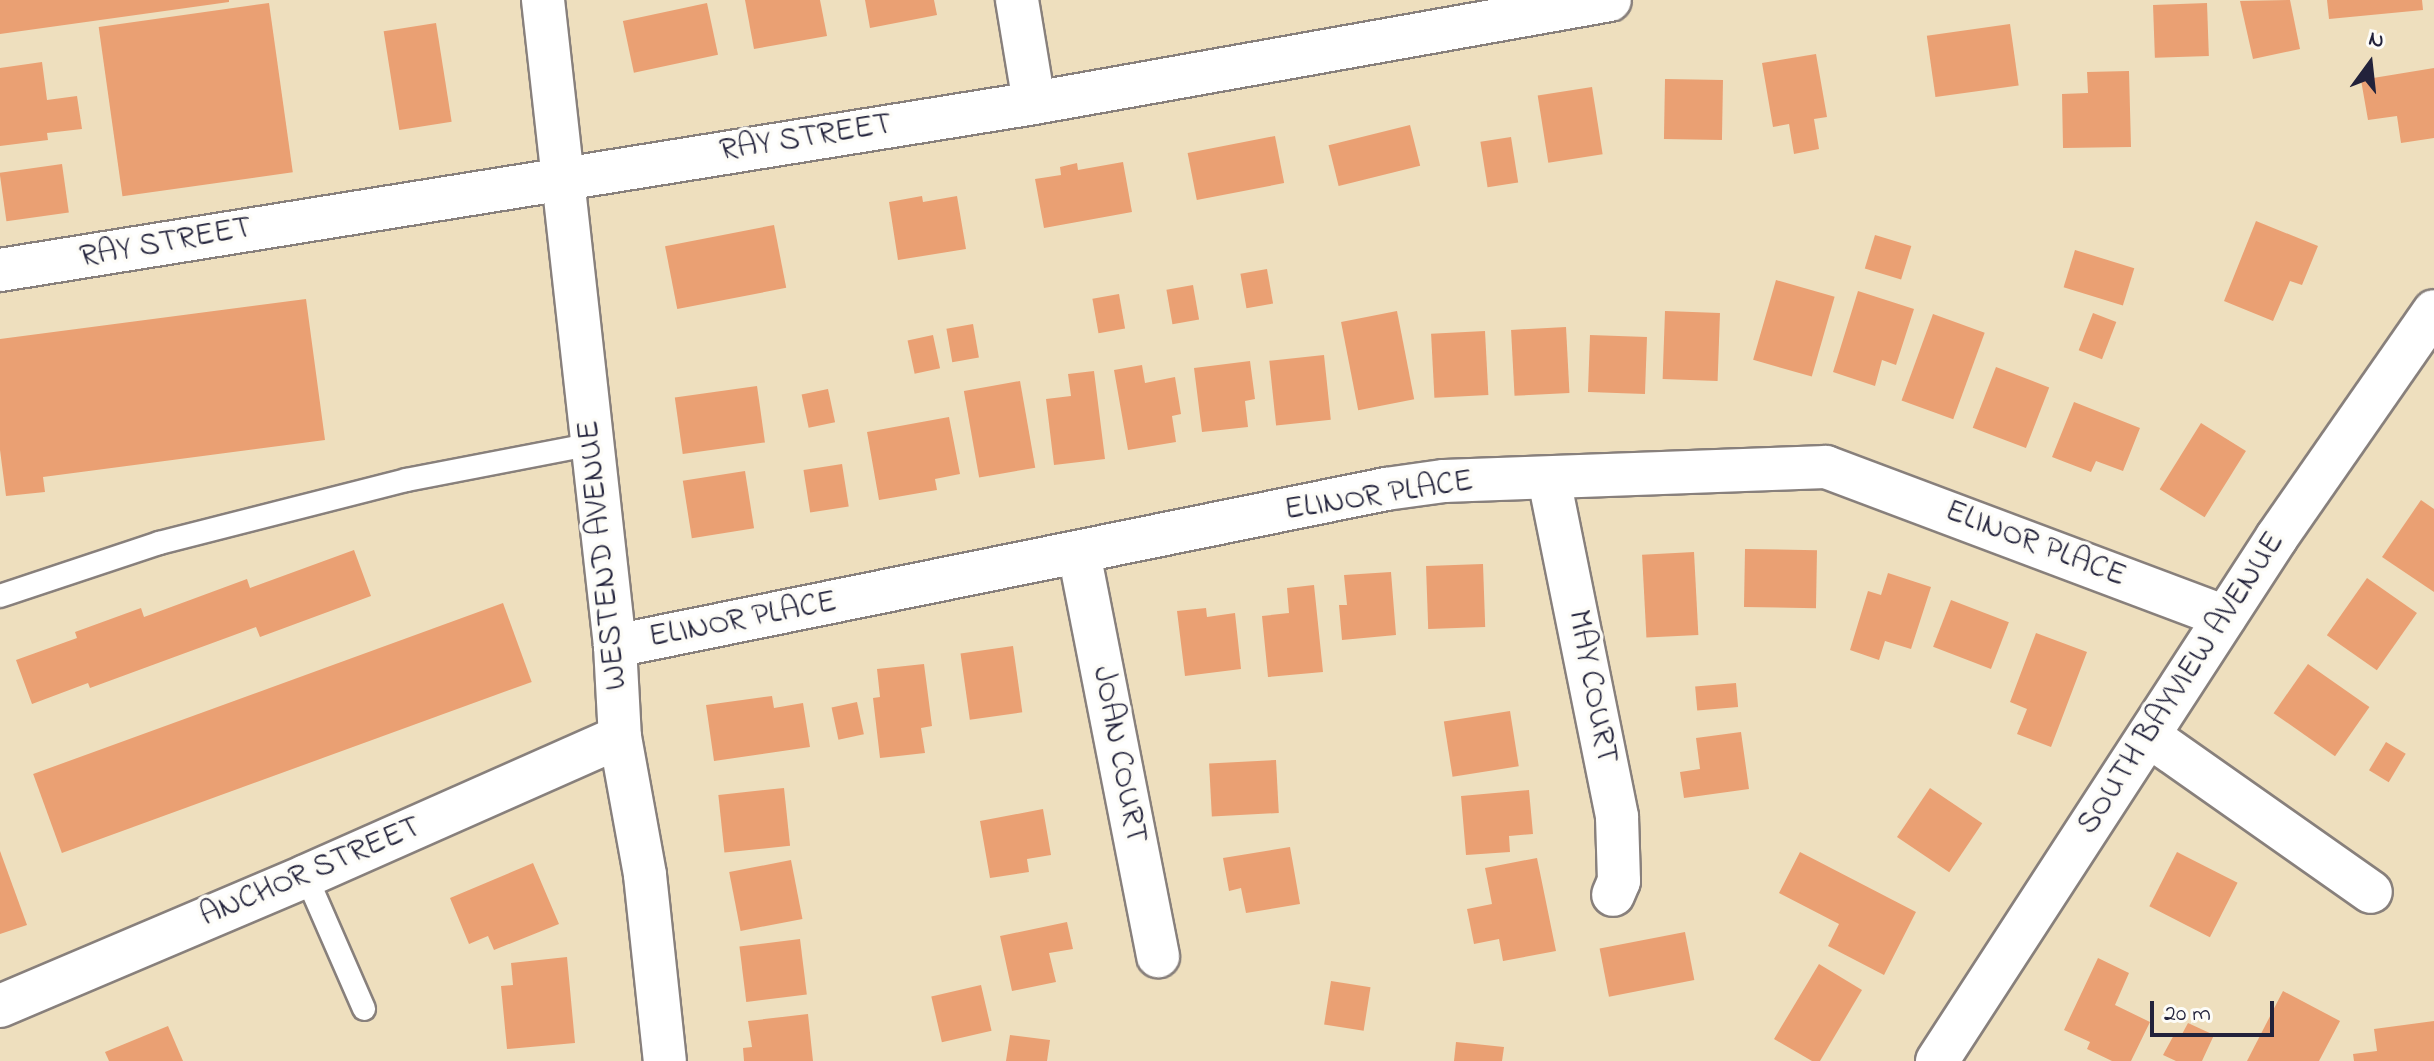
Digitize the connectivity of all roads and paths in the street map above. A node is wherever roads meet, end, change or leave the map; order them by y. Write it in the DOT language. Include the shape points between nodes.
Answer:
graph roads {
  1 [pos="543,0"];
  2 [pos="1017,0"];
  3 [pos="1610,0"];
  4 [pos="1034,103"];
  5 [pos="564,177"];
  6 [pos="0,270"];
  7 [pos="2434,311"];
  8 [pos="593,444"];
  9 [pos="1549,479"];
  10 [pos="1079,553"];
  11 [pos="0,596"];
  12 [pos="2225,617"];
  13 [pos="615,646"];
  14 [pos="2149,736"];
  15 [pos="620,737"];
  16 [pos="306,876"];
  17 [pos="2371,892"];
  18 [pos="1613,895"];
  19 [pos="1158,956"];
  20 [pos="0,1006"];
  21 [pos="364,1009"];
  22 [pos="665,1061"];
  23 [pos="1937,1061"];
  1 -- 5 [label="street, WESTEND AVENUE"];
  2 -- 4 [label="street"];
  3 -- 4 [label="street, RAY STREET"];
  4 -- 5 [label="street, RAY STREET"];
  5 -- 6 [label="street, RAY STREET"];
  5 -- 8 [label="street, WESTEND AVENUE"];
  7 -- 12 [label="street, SOUTH BAYVIEW AVENUE"];
  8 -- 11 [label="lane" via="406,480 174,539"];
  8 -- 13 [label="street, WESTEND AVENUE"];
  9 -- 10 [label="street, ELINOR PLACE" via="1444,481 1386,489"];
  9 -- 12 [label="street, ELINOR PLACE" via="1826,467"];
  9 -- 18 [label="street, MAY COURT" via="1617,817 1619,881"];
  10 -- 13 [label="street, ELINOR PLACE"];
  10 -- 19 [label="street, JOAN COURT"];
  12 -- 14 [label="street, SOUTH BAYVIEW AVENUE"];
  13 -- 15 [label="street, WESTEND AVENUE"];
  14 -- 17 [label="street"];
  14 -- 23 [label="street, SOUTH BAYVIEW AVENUE"];
  15 -- 16 [label="street, ANCHOR STREET"];
  15 -- 22 [label="street, WESTEND AVENUE" via="645,875"];
  16 -- 20 [label="street, ANCHOR STREET"];
  16 -- 21 [label="lane"];
}
